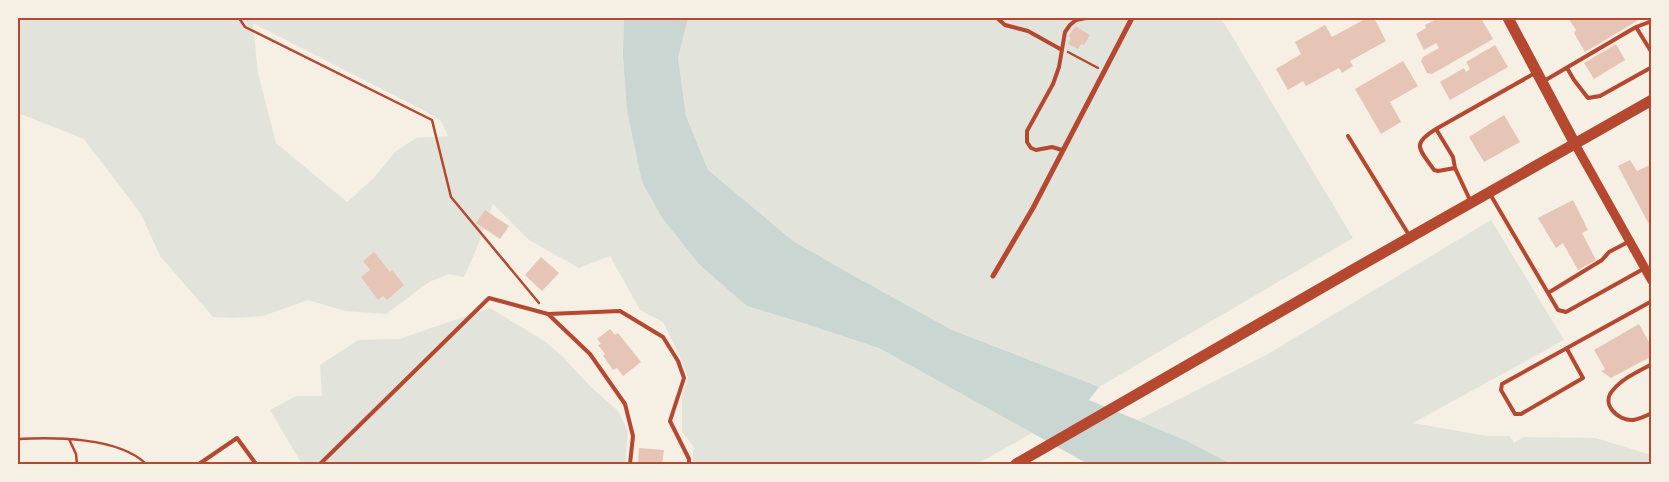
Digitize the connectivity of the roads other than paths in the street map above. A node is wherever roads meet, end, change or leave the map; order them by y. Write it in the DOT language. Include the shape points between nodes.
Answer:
graph roads {
  1 [pos="996,18"];
  2 [pos="1086,18"];
  3 [pos="1132,18"];
  4 [pos="1508,18"];
  5 [pos="1652,21"];
  6 [pos="1636,27"];
  7 [pos="1062,50"];
  8 [pos="1652,53"];
  9 [pos="1652,67"];
  10 [pos="1567,68"];
  11 [pos="1540,77"];
  12 [pos="1652,100"];
  13 [pos="1436,130"];
  14 [pos="1348,136"];
  15 [pos="1575,144"];
  16 [pos="1062,150"];
  17 [pos="1455,168"];
  18 [pos="1489,193"];
  19 [pos="1472,202"];
  20 [pos="1411,237"];
  21 [pos="1630,241"];
  22 [pos="1645,268"];
  23 [pos="993,276"];
  24 [pos="1652,280"];
  25 [pos="1548,294"];
  26 [pos="1652,301"];
  27 [pos="548,314"];
  28 [pos="1567,349"];
  29 [pos="1652,364"];
  30 [pos="1652,413"];
  31 [pos="199,464"];
  32 [pos="256,464"];
  33 [pos="320,464"];
  34 [pos="630,464"];
  35 [pos="689,464"];
  36 [pos="1016,464"];
  1 -- 7 [label="lane"];
  2 -- 7 [label="lane" via="1070,25 1065,32"];
  3 -- 16 [label="street"];
  4 -- 11 [label="main road"];
  5 -- 6 [label="lane"];
  6 -- 8 [label="lane"];
  6 -- 10 [label="lane"];
  7 -- 16 [label="lane" via="1053,84 1027,131 1027,142 1031,148"];
  9 -- 10 [label="lane" via="1600,96 1588,98"];
  10 -- 11 [label="lane"];
  11 -- 13 [label="lane"];
  11 -- 15 [label="main road"];
  12 -- 15 [label="main road"];
  13 -- 17 [label="lane" via="1453,157"];
  13 -- 17 [label="lane" via="1423,137 1420,149 1434,170"];
  14 -- 20 [label="lane"];
  15 -- 18 [label="main road"];
  15 -- 21 [label="street"];
  16 -- 23 [label="street"];
  17 -- 19 [label="lane"];
  18 -- 19 [label="main road"];
  18 -- 25 [label="lane"];
  19 -- 20 [label="main road"];
  20 -- 36 [label="main road"];
  21 -- 22 [label="street"];
  21 -- 25 [label="lane"];
  22 -- 24 [label="street"];
  22 -- 25 [label="lane" via="1566,312 1558,310"];
  26 -- 28 [label="lane"];
  27 -- 33 [label="lane" via="488,298"];
  27 -- 34 [label="lane" via="590,354 625,404 633,436"];
  27 -- 35 [label="lane" via="620,311 663,337 684,378 670,421"];
  28 -- 28 [label="lane" via="1502,384 1501,390 1515,414 1521,414 1583,378"];
  29 -- 30 [label="lane" via="1612,390 1609,399 1616,416 1635,420"];
  31 -- 32 [label="lane" via="237,438"];
}
